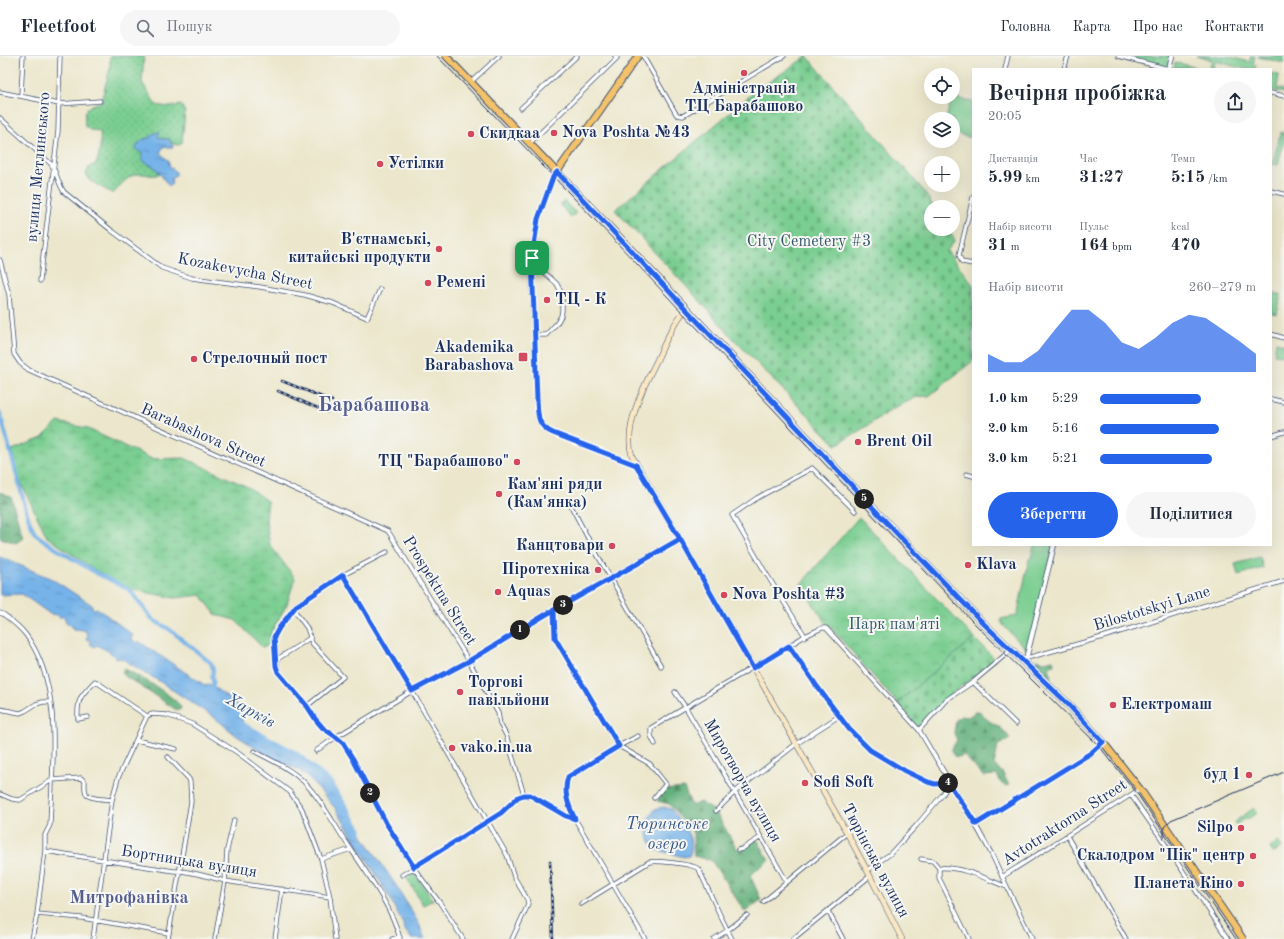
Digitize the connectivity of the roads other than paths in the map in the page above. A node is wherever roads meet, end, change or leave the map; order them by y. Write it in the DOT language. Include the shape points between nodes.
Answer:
graph roads {
  1 [pos="23,56"];
  2 [pos="60,56"];
  3 [pos="446,56"];
  4 [pos="499,56"];
  5 [pos="577,56"];
  6 [pos="615,56"];
  7 [pos="638,56"];
  8 [pos="643,56"];
  9 [pos="784,56"];
  10 [pos="1008,56"];
  11 [pos="1068,56"];
  12 [pos="1118,56"];
  13 [pos="1172,56"];
  14 [pos="1005,68"];
  15 [pos="1064,68"];
  16 [pos="1165,68"];
  17 [pos="1169,68"];
  18 [pos="471,82"];
  19 [pos="0,92"];
  20 [pos="1272,93"];
  21 [pos="20,96"];
  22 [pos="1284,96"];
  23 [pos="100,101"];
  24 [pos="59,104"];
  25 [pos="521,108"];
  26 [pos="0,118"];
  27 [pos="530,143"];
  28 [pos="54,168"];
  29 [pos="557,172"];
  30 [pos="1272,191"];
  31 [pos="1284,194"];
  32 [pos="972,202"];
  33 [pos="0,260"];
  34 [pos="972,264"];
  35 [pos="531,265"];
  36 [pos="40,281"];
  37 [pos="380,289"];
  38 [pos="686,309"];
  39 [pos="1272,334"];
  40 [pos="535,335"];
  41 [pos="1284,338"];
  42 [pos="1272,399"];
  43 [pos="1284,402"];
  44 [pos="1284,432"];
  45 [pos="1272,436"];
  46 [pos="636,465"];
  47 [pos="966,474"];
  48 [pos="972,476"];
  49 [pos="571,506"];
  50 [pos="856,511"];
  51 [pos="388,532"];
  52 [pos="680,539"];
  53 [pos="1054,546"];
  54 [pos="387,552"];
  55 [pos="343,575"];
  56 [pos="612,579"];
  57 [pos="1284,581"];
  58 [pos="294,610"];
  59 [pos="554,610"];
  60 [pos="0,613"];
  61 [pos="806,636"];
  62 [pos="310,638"];
  63 [pos="789,646"];
  64 [pos="1011,650"];
  65 [pos="276,660"];
  66 [pos="1026,660"];
  67 [pos="469,661"];
  68 [pos="661,666"];
  69 [pos="753,668"];
  70 [pos="973,682"];
  71 [pos="412,691"];
  72 [pos="675,692"];
  73 [pos="50,702"];
  74 [pos="307,706"];
  75 [pos="686,708"];
  76 [pos="0,709"];
  77 [pos="839,715"];
  78 [pos="88,716"];
  79 [pos="147,716"];
  80 [pos="1016,724"];
  81 [pos="919,730"];
  82 [pos="638,736"];
  83 [pos="336,737"];
  84 [pos="136,740"];
  85 [pos="1103,742"];
  86 [pos="655,744"];
  87 [pos="796,744"];
  88 [pos="619,746"];
  89 [pos="176,749"];
  90 [pos="254,751"];
  91 [pos="316,751"];
  92 [pos="168,757"];
  93 [pos="52,780"];
  94 [pos="949,783"];
  95 [pos="1140,789"];
  96 [pos="735,792"];
  97 [pos="0,794"];
  98 [pos="524,795"];
  99 [pos="1131,795"];
  100 [pos="654,798"];
  101 [pos="112,800"];
  102 [pos="716,811"];
  103 [pos="575,819"];
  104 [pos="234,820"];
  105 [pos="486,821"];
  106 [pos="976,824"];
  107 [pos="847,833"];
  108 [pos="1067,836"];
  109 [pos="761,837"];
  110 [pos="351,849"];
  111 [pos="738,850"];
  112 [pos="45,851"];
  113 [pos="922,859"];
  114 [pos="321,860"];
  115 [pos="103,861"];
  116 [pos="414,867"];
  117 [pos="939,868"];
  118 [pos="867,870"];
  119 [pos="179,871"];
  120 [pos="402,875"];
  121 [pos="870,876"];
  122 [pos="1002,877"];
  123 [pos="225,881"];
  124 [pos="787,882"];
  125 [pos="614,884"];
  126 [pos="1008,887"];
  127 [pos="282,889"];
  128 [pos="330,897"];
  129 [pos="763,902"];
  130 [pos="581,904"];
  131 [pos="828,911"];
  132 [pos="37,914"];
  133 [pos="747,915"];
  134 [pos="96,921"];
  135 [pos="728,930"];
  136 [pos="168,933"];
  137 [pos="400,938"];
  138 [pos="32,939"];
  139 [pos="93,939"];
  140 [pos="168,939"];
  141 [pos="215,939"];
  142 [pos="275,939"];
  143 [pos="335,939"];
  144 [pos="392,939"];
  145 [pos="463,939"];
  146 [pos="512,939"];
  147 [pos="645,939"];
  148 [pos="714,939"];
  149 [pos="732,939"];
  150 [pos="793,939"];
  151 [pos="843,939"];
  152 [pos="902,939"];
  153 [pos="969,939"];
  154 [pos="1032,939"];
  155 [pos="1126,939"];
  156 [pos="1228,939"];
  157 [pos="1243,939"];
  1 -- 21 [label="street"];
  2 -- 24 [label="street, вулиця Метлинського"];
  3 -- 18 [label="main road"];
  4 -- 18 [label="street"];
  5 -- 25 [label="street"];
  6 -- 27 [label="street" via="617,58"];
  7 -- 29 [label="main road"];
  8 -- 9 [label="street" via="675,112 683,116"];
  10 -- 14 [label="street"];
  11 -- 15 [label="street"];
  12 -- 16 [label="street"];
  13 -- 17 [label="street"];
  18 -- 27 [label="main road"];
  19 -- 21 [label="street"];
  20 -- 22 [label="street"];
  21 -- 24 [label="street"];
  23 -- 24 [label="street"];
  24 -- 28 [label="street, вулиця Метлинського"];
  26 -- 28 [label="street, Kozakevycha Street"];
  27 -- 29 [label="main road"];
  28 -- 36 [label="street, вулиця Метлинського"];
  28 -- 37 [label="street, Kozakevycha Street" via="64,192 142,254 169,270 192,278 260,287 333,302 367,318"];
  29 -- 35 [label="street" via="539,216"];
  29 -- 38 [label="main road"];
  30 -- 31 [label="street"];
  32 -- 34 [label="street" via="959,253 962,262"];
  33 -- 51 [label="street, Barabashova Street" via="8,295 14,354 29,370"];
  35 -- 40 [label="street"];
  35 -- 40 [label="street" via="537,265 551,278 560,288 562,296 562,313 557,323 546,335"];
  38 -- 46 [label="main road, Тюрінська вулиця" via="670,330 639,397 630,442 630,452"];
  38 -- 64 [label="main road" via="981,622"];
  39 -- 41 [label="street"];
  40 -- 46 [label="street" via="540,423 553,433"];
  42 -- 43 [label="street"];
  44 -- 45 [label="street"];
  46 -- 52 [label="main road, Тюрінська вулиця"];
  47 -- 48 [label="street"];
  49 -- 56 [label="street"];
  50 -- 61 [label="street" via="812,468 732,515"];
  51 -- 67 [label="street, Prospektna Street"];
  52 -- 56 [label="street"];
  52 -- 69 [label="main road, Тюрінська вулиця"];
  53 -- 66 [label="street"];
  54 -- 55 [label="street"];
  55 -- 58 [label="street" via="301,601"];
  55 -- 71 [label="street"];
  56 -- 59 [label="street"];
  56 -- 68 [label="street"];
  57 -- 66 [label="street, Bilostotskyi Lane"];
  58 -- 62 [label="street" via="307,628"];
  58 -- 65 [label="street" via="274,637"];
  59 -- 67 [label="street"];
  59 -- 88 [label="street" via="555,638"];
  60 -- 73 [label="street" via="26,634 45,671"];
  61 -- 63 [label="street"];
  61 -- 81 [label="street" via="826,628"];
  62 -- 65 [label="street"];
  62 -- 74 [label="street" via="343,677"];
  63 -- 69 [label="street"];
  63 -- 77 [label="street"];
  64 -- 66 [label="main road"];
  64 -- 70 [label="street"];
  65 -- 74 [label="street" via="278,672"];
  66 -- 85 [label="main road"];
  67 -- 71 [label="street"];
  67 -- 98 [label="street, Prospektna Street" via="498,713"];
  69 -- 75 [label="street"];
  69 -- 87 [label="main road, Тюрінська вулиця"];
  70 -- 80 [label="street"];
  70 -- 81 [label="street" via="946,700"];
  71 -- 83 [label="street"];
  71 -- 105 [label="street"];
  72 -- 75 [label="street, Миротворча вулиця"];
  73 -- 76 [label="street" via="36,704 20,712"];
  73 -- 93 [label="street" via="53,730"];
  74 -- 83 [label="street" via="323,728"];
  75 -- 86 [label="street" via="651,728"];
  75 -- 96 [label="street, Миротворча вулиця"];
  77 -- 87 [label="street"];
  77 -- 94 [label="street" via="870,750 928,782"];
  78 -- 79 [label="street" via="78,719 78,701 95,681"];
  79 -- 84 [label="street"];
  79 -- 114 [label="street" via="167,716 192,724 238,753 290,792 302,809"];
  81 -- 94 [label="street"];
  82 -- 88 [label="street"];
  83 -- 91 [label="street"];
  83 -- 116 [label="street" via="353,759 386,823"];
  84 -- 89 [label="street"];
  84 -- 101 [label="street" via="118,778"];
  85 -- 95 [label="main road"];
  85 -- 106 [label="street" via="1091,753"];
  87 -- 96 [label="street"];
  87 -- 107 [label="main road, Тюрінська вулиця"];
  88 -- 100 [label="street" via="650,764 666,784"];
  88 -- 103 [label="street" via="568,777 567,797"];
  90 -- 110 [label="street" via="288,769 303,781 317,797"];
  92 -- 119 [label="street" via="190,782 191,802"];
  93 -- 97 [label="street" via="24,799 12,799"];
  93 -- 101 [label="street" via="82,778 88,796"];
  93 -- 112 [label="street" via="50,826 45,834"];
  94 -- 106 [label="street"];
  94 -- 118 [label="street" via="916,826 890,854"];
  95 -- 99 [label="street, Avtotraktorna Street"];
  95 -- 157 [label="main road"];
  96 -- 102 [label="street"];
  96 -- 109 [label="street, Миротворча вулиця"];
  98 -- 103 [label="street" via="530,795"];
  98 -- 105 [label="street"];
  99 -- 108 [label="street, Avtotraktorna Street"];
  99 -- 156 [label="street"];
  101 -- 115 [label="street"];
  103 -- 125 [label="street"];
  104 -- 123 [label="street" via="227,850"];
  105 -- 116 [label="street"];
  105 -- 146 [label="street" via="506,854 514,877 527,899 527,907"];
  106 -- 122 [label="street"];
  107 -- 118 [label="main road, Тюрінська вулиця"];
  107 -- 124 [label="street"];
  108 -- 122 [label="street, Avtotraktorna Street"];
  108 -- 155 [label="street"];
  109 -- 111 [label="street"];
  109 -- 124 [label="street, Миротворча вулиця"];
  110 -- 114 [label="street"];
  110 -- 137 [label="street" via="394,920"];
  112 -- 115 [label="street, Бортницька вулиця"];
  112 -- 132 [label="street"];
  113 -- 117 [label="street, Avtotraktorna Street" via="933,861"];
  114 -- 128 [label="street"];
  115 -- 119 [label="street, Бортницька вулиця"];
  115 -- 134 [label="street"];
  116 -- 120 [label="street"];
  116 -- 145 [label="street"];
  117 -- 126 [label="street, Avtotraktorna Street" via="950,867"];
  117 -- 153 [label="street" via="939,878"];
  118 -- 121 [label="main road, Тюрінська вулиця"];
  119 -- 123 [label="street, Бортницька вулиця"];
  119 -- 136 [label="street"];
  121 -- 131 [label="street"];
  121 -- 152 [label="main road, Тюрінська вулиця"];
  122 -- 126 [label="street"];
  123 -- 127 [label="street, Бортницька вулиця"];
  123 -- 141 [label="street"];
  124 -- 129 [label="street"];
  125 -- 130 [label="street"];
  125 -- 135 [label="street" via="653,861 694,866 701,874"];
  125 -- 147 [label="street"];
  126 -- 154 [label="street"];
  127 -- 128 [label="street, Бортницька вулиця"];
  127 -- 142 [label="street"];
  128 -- 143 [label="street"];
  131 -- 150 [label="street"];
  131 -- 151 [label="street"];
  132 -- 134 [label="street"];
  132 -- 138 [label="street"];
  133 -- 135 [label="street"];
  134 -- 136 [label="street"];
  134 -- 139 [label="street"];
  135 -- 148 [label="street"];
  135 -- 149 [label="street"];
  136 -- 140 [label="street"];
  137 -- 144 [label="street"];
}
